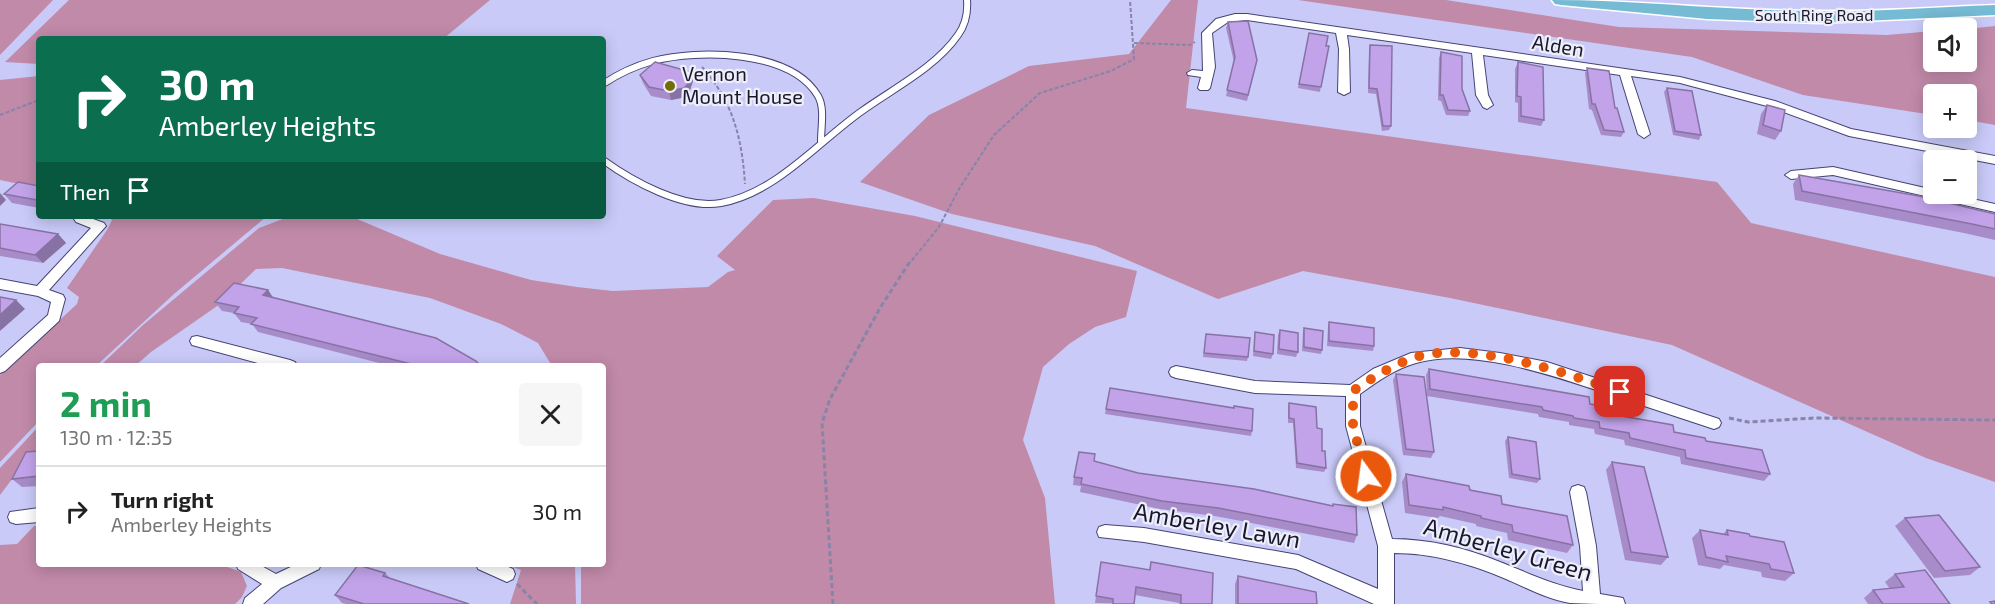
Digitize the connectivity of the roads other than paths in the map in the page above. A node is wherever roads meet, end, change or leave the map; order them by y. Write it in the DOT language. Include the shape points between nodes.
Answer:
graph roads {
  1 [pos="967,0"];
  2 [pos="1561,0"];
  3 [pos="1995,9"];
  4 [pos="1341,32"];
  5 [pos="1477,52"];
  6 [pos="1192,73"];
  7 [pos="1625,74"];
  8 [pos="1208,75"];
  9 [pos="606,82"];
  10 [pos="1204,88"];
  11 [pos="1344,92"];
  12 [pos="1487,105"];
  13 [pos="1639,118"];
  14 [pos="1654,120"];
  15 [pos="1644,134"];
  16 [pos="821,141"];
  17 [pos="1995,160"];
  18 [pos="606,162"];
  19 [pos="1882,168"];
  20 [pos="1791,175"];
  21 [pos="1885,182"];
  22 [pos="1995,208"];
  23 [pos="80,219"];
  24 [pos="0,284"];
  25 [pos="40,292"];
  26 [pos="197,341"];
  27 [pos="279,363"];
  28 [pos="0,367"];
  29 [pos="1176,372"];
  30 [pos="1353,391"];
  31 [pos="1714,423"];
  32 [pos="1578,492"];
  33 [pos="36,515"];
  34 [pos="16,517"];
  35 [pos="1105,532"];
  36 [pos="1386,546"];
  37 [pos="249,567"];
  38 [pos="307,567"];
  39 [pos="491,567"];
  40 [pos="507,574"];
  41 [pos="275,584"];
  42 [pos="1592,601"];
  43 [pos="1386,603"];
  44 [pos="251,604"];
  45 [pos="1617,604"];
  1 -- 16 [label="lane" via="965,24 938,56"];
  2 -- 3 [label="highway, South Ring Road" via="1707,14 1818,17"];
  4 -- 5 [label="street, Alden"];
  4 -- 8 [label="street, Alden" via="1229,17 1214,22 1207,33"];
  4 -- 11 [label="street"];
  5 -- 7 [label="street, Alden"];
  5 -- 12 [label="street" via="1482,95"];
  6 -- 8 [label="street"];
  7 -- 13 [label="street"];
  7 -- 17 [label="street, Alden" via="1726,91 1849,132"];
  8 -- 10 [label="street"];
  9 -- 16 [label="lane" via="646,63 686,56 753,58 777,65 810,84 819,97"];
  13 -- 14 [label="street"];
  13 -- 15 [label="street"];
  16 -- 18 [label="lane" via="791,167 745,195 719,203 670,195"];
  19 -- 21 [label="street"];
  20 -- 21 [label="street" via="1833,171"];
  21 -- 22 [label="street"];
  23 -- 25 [label="street" via="100,226"];
  24 -- 25 [label="street"];
  25 -- 28 [label="street" via="58,299 54,317"];
  26 -- 27 [label="street"];
  29 -- 30 [label="street" via="1255,387"];
  30 -- 31 [label="street" via="1378,373 1416,357 1460,353 1547,368"];
  30 -- 36 [label="street" via="1353,426"];
  32 -- 42 [label="street" via="1588,546"];
  33 -- 34 [label="street"];
  35 -- 43 [label="street, Amberley Lawn" via="1144,535 1298,562"];
  36 -- 42 [label="street, Amberley Green" via="1406,545 1456,556 1504,570 1537,586"];
  36 -- 43 [label="street"];
  37 -- 41 [label="street"];
  38 -- 41 [label="street"];
  39 -- 40 [label="street"];
  41 -- 44 [label="street"];
  42 -- 45 [label="street, Amberley Green"];
}
